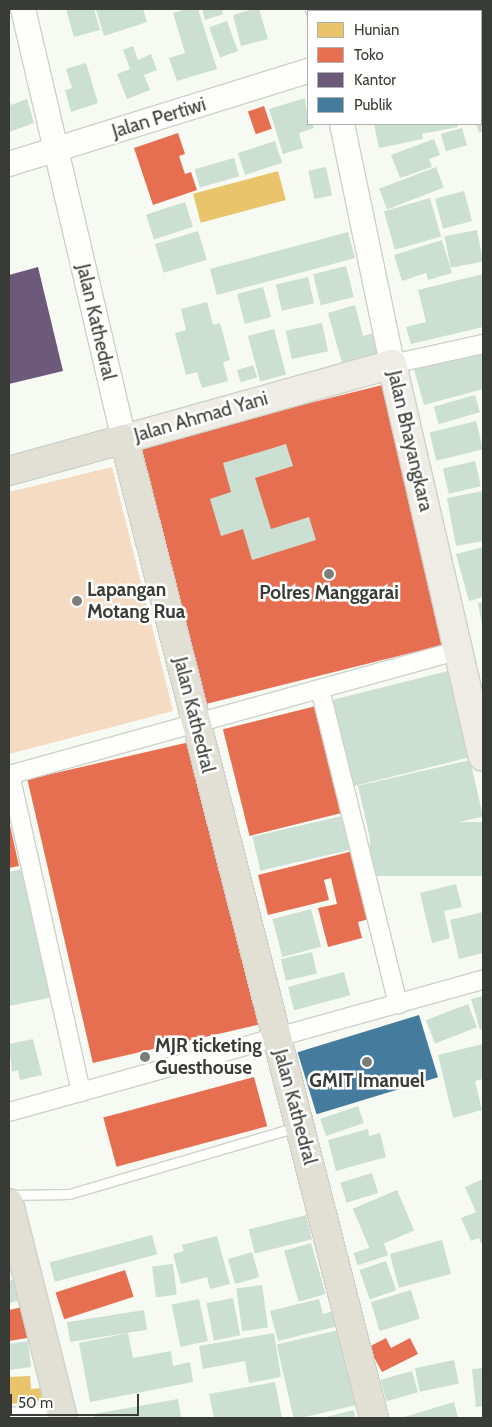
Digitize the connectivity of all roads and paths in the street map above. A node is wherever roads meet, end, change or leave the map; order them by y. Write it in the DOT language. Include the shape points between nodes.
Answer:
graph roads {
  1 [pos="23,9"];
  2 [pos="307,71"];
  3 [pos="342,125"];
  4 [pos="56,150"];
  5 [pos="9,164"];
  6 [pos="483,344"];
  7 [pos="392,364"];
  8 [pos="124,439"];
  9 [pos="9,471"];
  10 [pos="458,651"];
  11 [pos="320,689"];
  12 [pos="196,723"];
  13 [pos="483,756"];
  14 [pos="10,775"];
  15 [pos="483,980"];
  16 [pos="398,1004"];
  17 [pos="277,1038"];
  18 [pos="81,1092"];
  19 [pos="9,1112"];
  20 [pos="301,1126"];
  21 [pos="9,1194"];
  22 [pos="9,1204"];
  23 [pos="63,1415"];
  24 [pos="9,1418"];
  25 [pos="374,1418"];
  1 -- 4 [label="street, Jalan Kathedral"];
  2 -- 4 [label="street, Jalan Pertiwi"];
  3 -- 7 [label="street, Jalan Bhayangkara"];
  4 -- 5 [label="street, Jalan Pertiwi"];
  4 -- 8 [label="street, Jalan Kathedral"];
  6 -- 7 [label="street"];
  7 -- 8 [label="main road, Jalan Ahmad Yani"];
  7 -- 10 [label="main road, Jalan Bhayangkara"];
  8 -- 9 [label="highway, Jalan Ahmad Yani"];
  8 -- 12 [label="highway, Jalan Kathedral"];
  10 -- 11 [label="street"];
  10 -- 13 [label="main road, Jalan Bhayangkara"];
  11 -- 12 [label="street"];
  11 -- 16 [label="street"];
  12 -- 14 [label="street"];
  12 -- 17 [label="highway, Jalan Kathedral"];
  14 -- 18 [label="street"];
  15 -- 16 [label="street"];
  16 -- 17 [label="street"];
  17 -- 18 [label="street"];
  17 -- 20 [label="highway, Jalan Kathedral"];
  18 -- 19 [label="street"];
  20 -- 21 [label="lane" via="69,1194"];
  20 -- 25 [label="highway, Jalan Kathedral"];
  22 -- 23 [label="highway"];
  23 -- 24 [label="street"];
}
